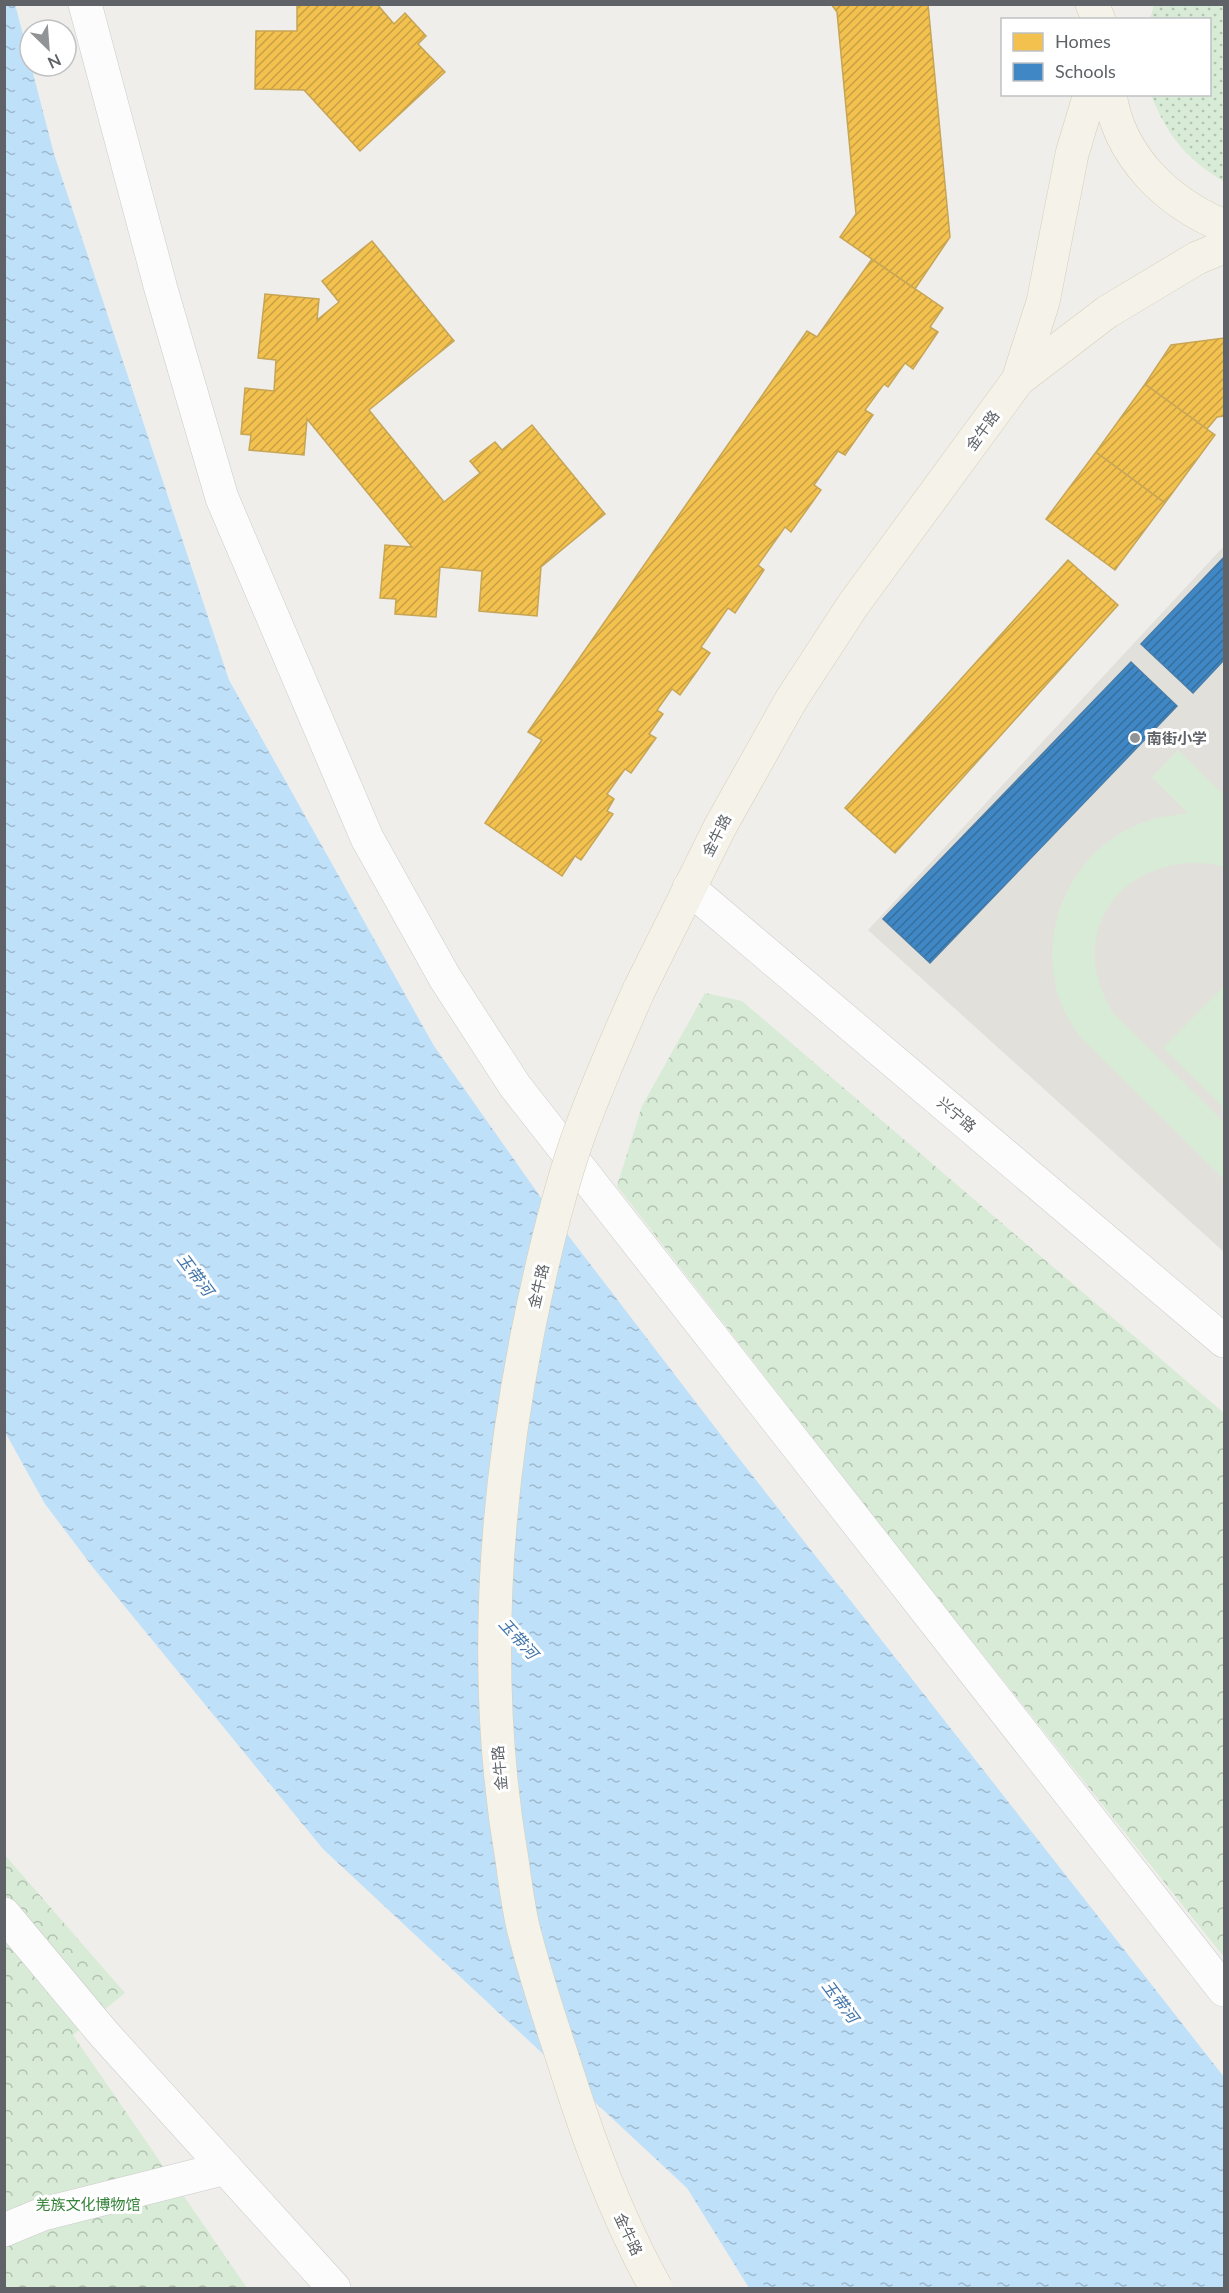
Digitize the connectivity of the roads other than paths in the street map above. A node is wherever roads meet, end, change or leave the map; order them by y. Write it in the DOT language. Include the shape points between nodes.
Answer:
graph roads {
  1 [pos="85,4"];
  2 [pos="1092,4"];
  3 [pos="1098,18"];
  4 [pos="1089,96"];
  5 [pos="1111,96"];
  6 [pos="1224,226"];
  7 [pos="1224,247"];
  8 [pos="1018,380"];
  9 [pos="689,888"];
  10 [pos="1224,1341"];
  11 [pos="4,1914"];
  12 [pos="1224,1990"];
  13 [pos="226,2168"];
  14 [pos="4,2230"];
  15 [pos="656,2288"];
  16 [pos="334,2289"];
  1 -- 12 [label="street" via="222,498 367,838 445,978 515,1086"];
  2 -- 3 [label="main road"];
  4 -- 8 [label="main road" via="1072,154 1043,302"];
  5 -- 6 [label="main road" via="1122,134 1145,170 1178,202"];
  7 -- 8 [label="main road" via="1197,258 1107,312"];
  8 -- 9 [label="main road, 金牛路" via="853,605 791,700"];
  9 -- 10 [label="street, 兴宁路"];
  9 -- 15 [label="main road, 金牛路, bridge" via="639,990 576,1143 537,1285 504,1476 494,1629 496,1737 502,1801 522,1924 579,2110 622,2220"];
  11 -- 13 [label="street" via="104,2034"];
  13 -- 14 [label="street" via="43,2214"];
  13 -- 16 [label="street"];
}
